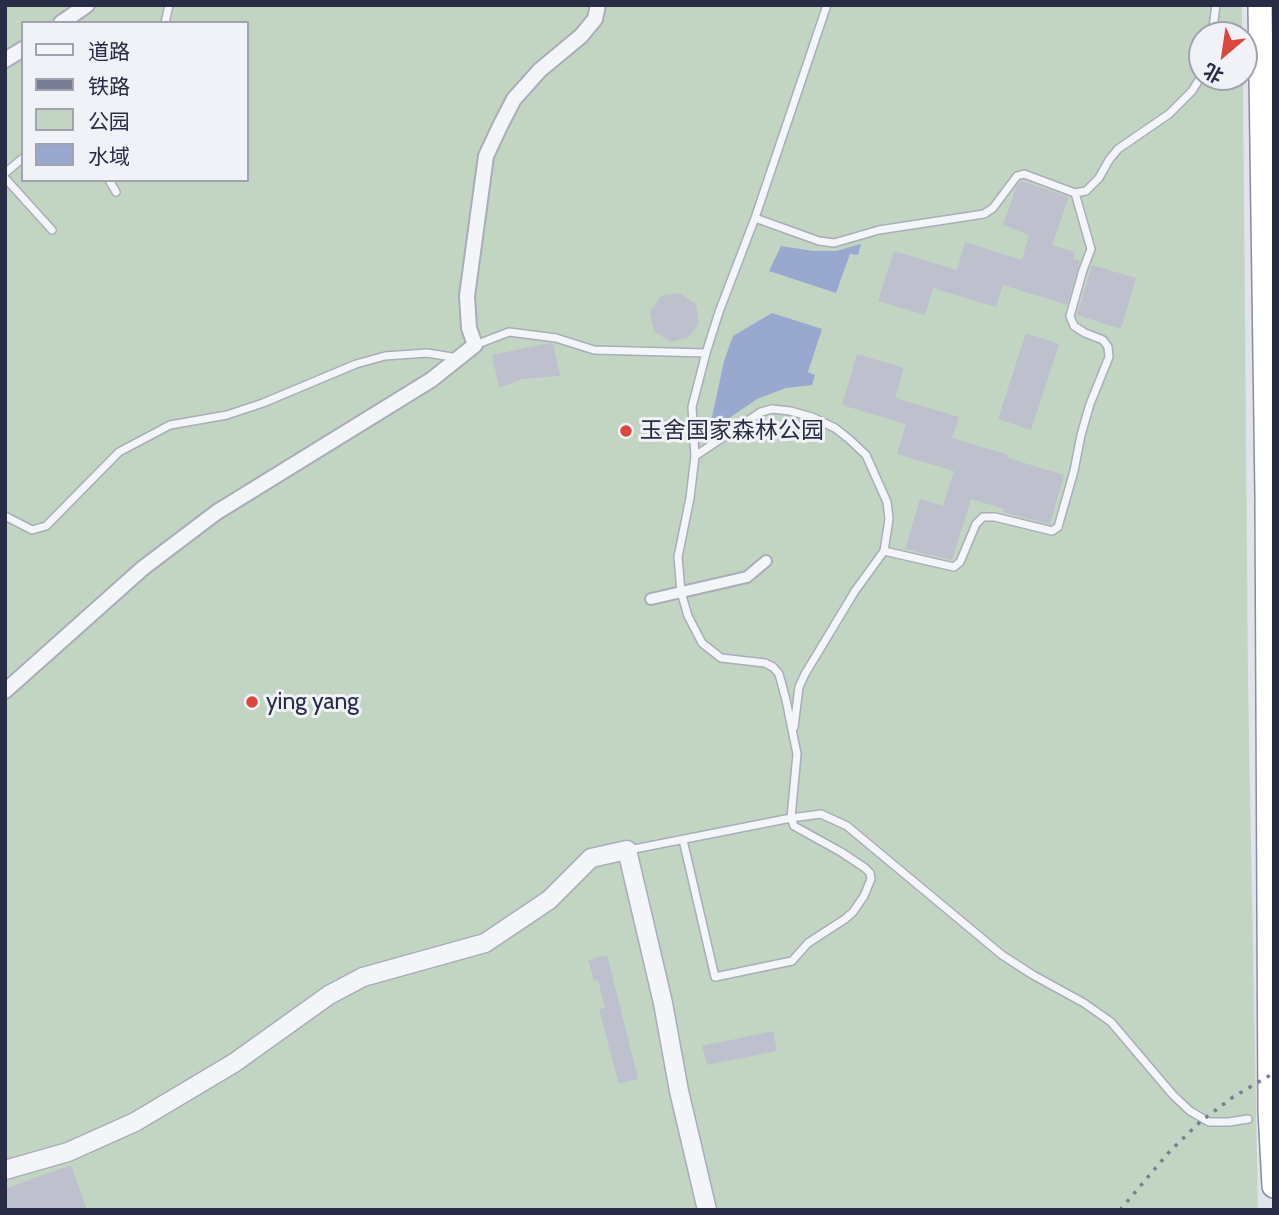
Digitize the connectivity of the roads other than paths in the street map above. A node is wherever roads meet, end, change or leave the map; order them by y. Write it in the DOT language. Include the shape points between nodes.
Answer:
graph roads {
  1 [pos="87,5"];
  2 [pos="598,5"];
  3 [pos="827,5"];
  4 [pos="1260,5"];
  5 [pos="64,21"];
  6 [pos="21,49"];
  7 [pos="5,60"];
  8 [pos="1192,91"];
  9 [pos="21,160"];
  10 [pos="5,176"];
  11 [pos="110,182"];
  12 [pos="116,192"];
  13 [pos="1075,193"];
  14 [pos="755,219"];
  15 [pos="52,230"];
  16 [pos="475,345"];
  17 [pos="706,353"];
  18 [pos="459,358"];
  19 [pos="695,456"];
  20 [pos="1270,496"];
  21 [pos="5,516"];
  22 [pos="884,551"];
  23 [pos="766,561"];
  24 [pos="681,592"];
  25 [pos="651,599"];
  26 [pos="5,691"];
  27 [pos="793,735"];
  28 [pos="791,818"];
  29 [pos="683,839"];
  30 [pos="628,850"];
  31 [pos="1272,1110"];
  32 [pos="1248,1119"];
  33 [pos="5,1170"];
  34 [pos="1274,1186"];
  35 [pos="707,1210"];
  1 -- 5 [label="street"];
  2 -- 16 [label="street" via="595,19 582,36 540,70 514,99 486,156 467,296"];
  3 -- 14 [label="lane"];
  4 -- 20 [label="highway"];
  6 -- 7 [label="street"];
  8 -- 13 [label="lane" via="1169,114 1118,149 1086,191"];
  9 -- 10 [label="lane"];
  10 -- 15 [label="lane"];
  11 -- 12 [label="lane"];
  13 -- 14 [label="lane" via="1024,174 1017,176 984,214 879,230 834,243"];
  13 -- 22 [label="lane" via="1091,249 1070,316 1074,326 1103,340 1109,357 1090,404 1058,527 1052,531 983,517 954,567"];
  14 -- 17 [label="lane"];
  16 -- 17 [label="lane" via="509,332 556,338 594,351"];
  16 -- 18 [label="street"];
  17 -- 19 [label="lane" via="692,407"];
  18 -- 21 [label="lane" via="428,353 385,356 355,364 263,404 170,425 119,452 46,526 32,530"];
  18 -- 26 [label="street" via="431,380 217,512 143,568"];
  19 -- 22 [label="lane" via="772,409 824,422 866,455 887,502"];
  19 -- 24 [label="lane" via="678,557"];
  20 -- 31 [label="highway"];
  22 -- 27 [label="lane" via="805,674"];
  23 -- 24 [label="street" via="747,577"];
  24 -- 25 [label="street"];
  24 -- 27 [label="lane" via="702,643 712,652 721,658 757,661 779,674"];
  27 -- 28 [label="lane" via="797,754"];
  28 -- 29 [label="lane"];
  28 -- 29 [label="lane" via="794,826 865,868 870,873 869,887 853,912 808,943 792,961 715,977"];
  28 -- 32 [label="lane" via="821,814 847,826 1002,956 1111,1022 1190,1111 1209,1122"];
  29 -- 30 [label="lane"];
  30 -- 33 [label="street" via="591,858 549,900 485,943 363,977 135,1122 68,1152"];
  30 -- 35 [label="street"];
  31 -- 34 [label="highway"];
}
